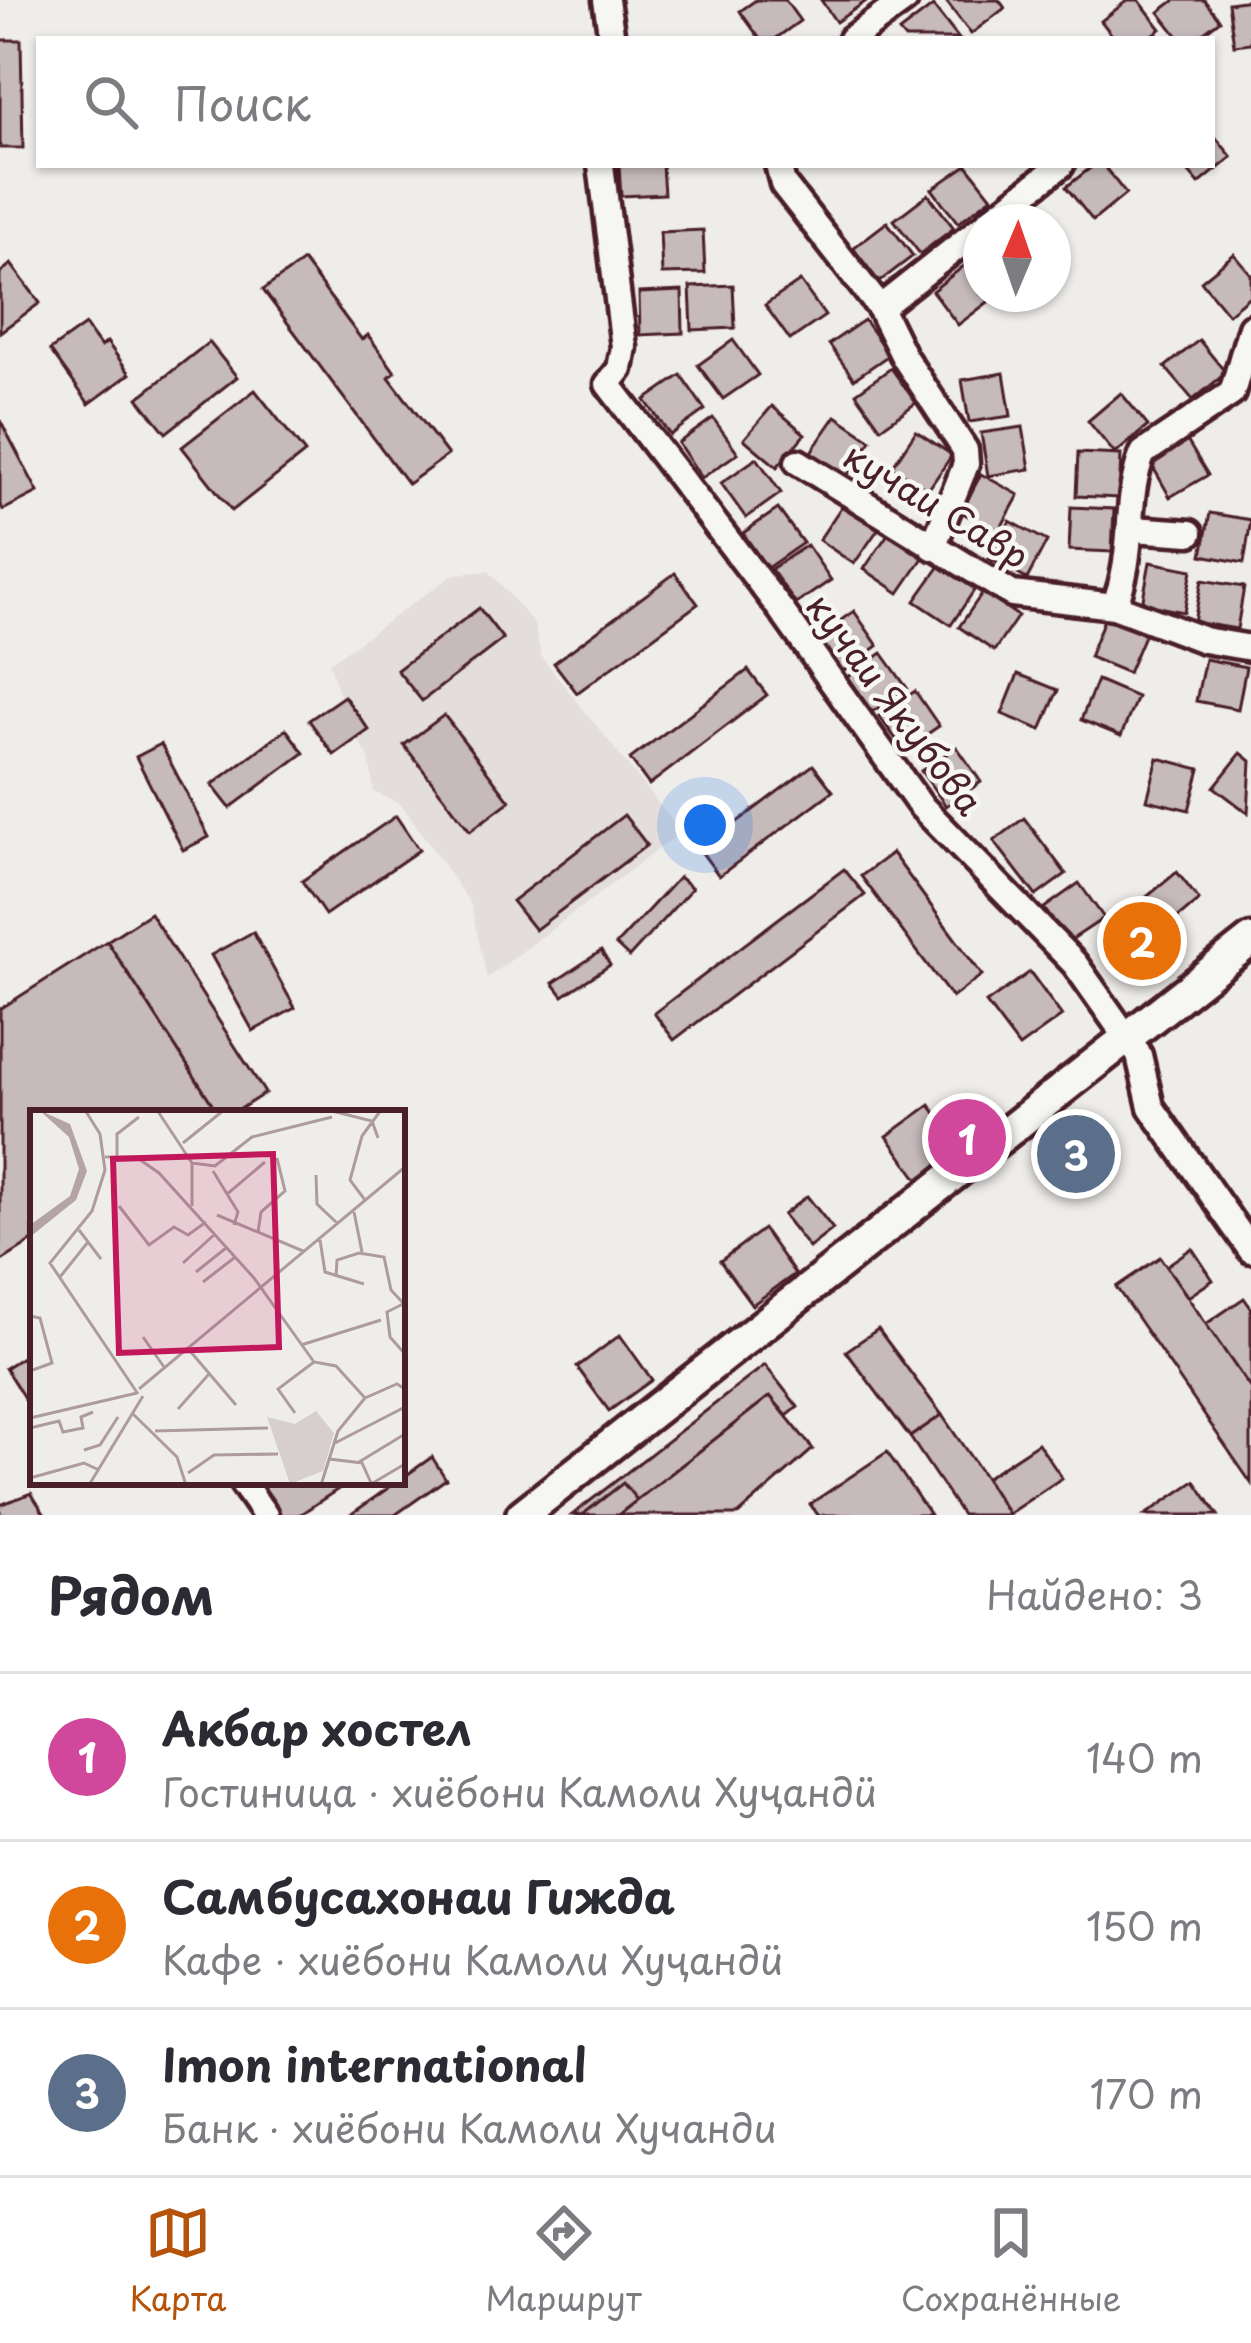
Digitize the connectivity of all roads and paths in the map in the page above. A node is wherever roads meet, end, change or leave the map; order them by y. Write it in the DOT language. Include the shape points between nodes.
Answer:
graph roads {
  1 [pos="606,0"];
  2 [pos="905,0"];
  3 [pos="612,36"];
  4 [pos="855,36"];
  5 [pos="601,168"];
  6 [pos="779,168"];
  7 [pos="1057,168"];
  8 [pos="1011,204"];
  9 [pos="963,242"];
  10 [pos="880,308"];
  11 [pos="1251,327"];
  12 [pos="798,462"];
  13 [pos="1133,529"];
  14 [pos="1190,533"];
  15 [pos="932,547"];
  16 [pos="1114,606"];
  17 [pos="1251,648"];
  18 [pos="1251,940"];
  19 [pos="1251,963"];
  20 [pos="1133,1048"];
  21 [pos="1251,1250"];
  22 [pos="244,1485"];
  23 [pos="265,1515"];
  24 [pos="521,1515"];
  25 [pos="552,1515"];
  1 -- 3 [label="street"];
  2 -- 4 [label="street"];
  5 -- 20 [label="street, кучаи Якубова" via="624,347 608,384 920,805 1075,964"];
  6 -- 10 [label="street"];
  7 -- 8 [label="street"];
  9 -- 10 [label="street"];
  10 -- 15 [label="street" via="965,450"];
  11 -- 13 [label="street" via="1232,393 1142,453"];
  12 -- 15 [label="street, кучаи Савр"];
  13 -- 14 [label="street"];
  13 -- 16 [label="street"];
  15 -- 16 [label="street, кучаи Савр" via="1012,594"];
  16 -- 17 [label="street, кучаи Савр" via="1204,640"];
  18 -- 20 [label="main road"];
  19 -- 20 [label="main road"];
  20 -- 21 [label="street, кучаи Якубова" via="1150,1107"];
  20 -- 24 [label="main road"];
  20 -- 25 [label="main road"];
  22 -- 23 [label="street"];
}
